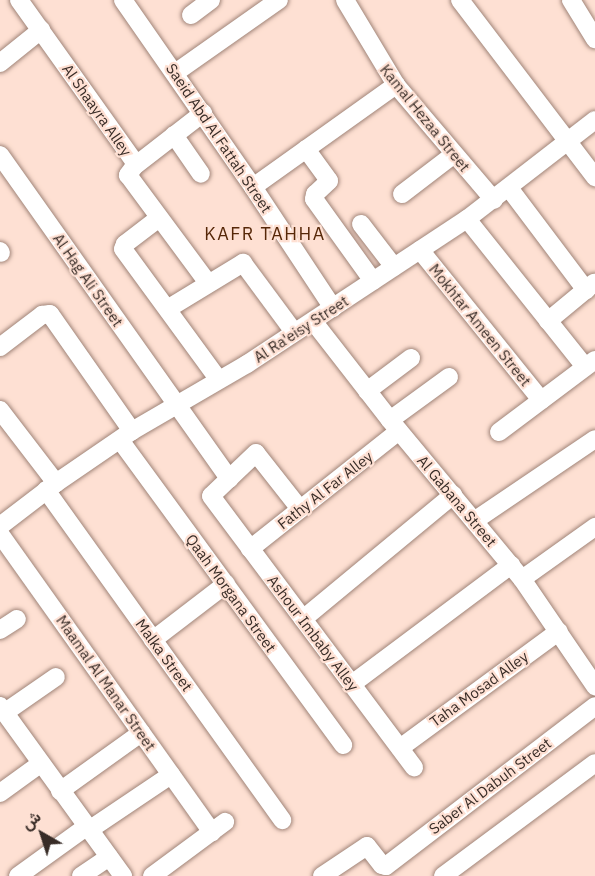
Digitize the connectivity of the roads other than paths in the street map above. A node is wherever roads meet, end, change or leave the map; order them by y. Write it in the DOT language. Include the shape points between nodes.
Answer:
graph roads {
  1 [pos="19,0"];
  2 [pos="123,0"];
  3 [pos="211,0"];
  4 [pos="279,0"];
  5 [pos="345,0"];
  6 [pos="460,0"];
  7 [pos="571,0"];
  8 [pos="191,15"];
  9 [pos="41,30"];
  10 [pos="595,39"];
  11 [pos="0,63"];
  12 [pos="175,73"];
  13 [pos="396,85"];
  14 [pos="203,113"];
  15 [pos="595,120"];
  16 [pos="174,135"];
  17 [pos="567,143"];
  18 [pos="306,148"];
  19 [pos="0,155"];
  20 [pos="453,155"];
  21 [pos="136,165"];
  22 [pos="201,174"];
  23 [pos="595,177"];
  24 [pos="253,187"];
  25 [pos="509,188"];
  26 [pos="402,194"];
  27 [pos="494,200"];
  28 [pos="159,218"];
  29 [pos="467,219"];
  30 [pos="361,224"];
  31 [pos="420,250"];
  32 [pos="394,267"];
  33 [pos="373,281"];
  34 [pos="208,283"];
  35 [pos="590,286"];
  36 [pos="169,308"];
  37 [pos="333,308"];
  38 [pos="313,321"];
  39 [pos="548,321"];
  40 [pos="294,332"];
  41 [pos="0,347"];
  42 [pos="411,358"];
  43 [pos="590,363"];
  44 [pos="449,377"];
  45 [pos="219,380"];
  46 [pos="368,391"];
  47 [pos="541,400"];
  48 [pos="175,406"];
  49 [pos="0,410"];
  50 [pos="395,425"];
  51 [pos="499,432"];
  52 [pos="126,436"];
  53 [pos="595,439"];
  54 [pos="229,479"];
  55 [pos="51,486"];
  56 [pos="453,495"];
  57 [pos="300,509"];
  58 [pos="474,521"];
  59 [pos="2,522"];
  60 [pos="595,527"];
  61 [pos="250,549"];
  62 [pos="516,572"];
  63 [pos="226,584"];
  64 [pos="17,619"];
  65 [pos="303,619"];
  66 [pos="0,630"];
  67 [pos="559,631"];
  68 [pos="153,640"];
  69 [pos="589,663"];
  70 [pos="56,676"];
  71 [pos="352,684"];
  72 [pos="595,686"];
  73 [pos="595,706"];
  74 [pos="2,710"];
  75 [pos="141,733"];
  76 [pos="343,745"];
  77 [pos="400,748"];
  78 [pos="595,763"];
  79 [pos="40,764"];
  80 [pos="414,767"];
  81 [pos="171,775"];
  82 [pos="60,791"];
  83 [pos="0,793"];
  84 [pos="282,820"];
  85 [pos="88,829"];
  86 [pos="109,857"];
  87 [pos="18,876"];
  88 [pos="81,876"];
  89 [pos="123,876"];
  90 [pos="152,876"];
  91 [pos="322,876"];
  92 [pos="443,876"];
  1 -- 9 [label="street, Al Shaayra Alley"];
  2 -- 12 [label="street, Saeid Abd Al Fattah Street"];
  3 -- 8 [label="street"];
  4 -- 12 [label="street"];
  5 -- 13 [label="street, Kamal Hezaa Street"];
  6 -- 17 [label="street"];
  7 -- 10 [label="street"];
  9 -- 11 [label="street"];
  9 -- 21 [label="street, Al Shaayra Alley"];
  12 -- 14 [label="street, Saeid Abd Al Fattah Street"];
  13 -- 18 [label="street"];
  13 -- 20 [label="street, Kamal Hezaa Street"];
  14 -- 16 [label="street"];
  14 -- 24 [label="street, Saeid Abd Al Fattah Street"];
  15 -- 17 [label="street, Al Ra'eisy Street"];
  16 -- 21 [label="street"];
  16 -- 22 [label="street"];
  17 -- 23 [label="street"];
  17 -- 25 [label="street, Al Ra'eisy Street"];
  18 -- 24 [label="street"];
  18 -- 33 [label="street" via="329,181 314,199"];
  19 -- 48 [label="street, Al Hag Ali Street"];
  20 -- 26 [label="street"];
  20 -- 27 [label="street, Kamal Hezaa Street"];
  21 -- 28 [label="street, Al Shaayra Alley" via="127,174"];
  24 -- 37 [label="street, Saeid Abd Al Fattah Street"];
  25 -- 27 [label="street, Al Ra'eisy Street"];
  25 -- 35 [label="street"];
  27 -- 29 [label="street, Al Ra'eisy Street"];
  28 -- 34 [label="street"];
  28 -- 36 [label="street" via="123,249"];
  29 -- 31 [label="street, Al Ra'eisy Street"];
  29 -- 39 [label="street"];
  30 -- 32 [label="street"];
  31 -- 32 [label="street, Al Ra'eisy Street"];
  31 -- 47 [label="street, Mokhtar Ameen Street"];
  32 -- 33 [label="street, Al Ra'eisy Street"];
  33 -- 37 [label="street, Al Ra'eisy Street"];
  34 -- 36 [label="street"];
  34 -- 40 [label="street" via="238,264 245,264"];
  35 -- 39 [label="street"];
  36 -- 45 [label="street"];
  37 -- 38 [label="street, Al Ra'eisy Street"];
  38 -- 40 [label="street, Al Ra'eisy Street"];
  38 -- 46 [label="street, Al Gabana Street"];
  39 -- 43 [label="street"];
  40 -- 45 [label="street, Al Ra'eisy Street"];
  41 -- 52 [label="street, Qaah Morgana Street" via="42,315 50,314"];
  42 -- 46 [label="street"];
  43 -- 47 [label="street"];
  44 -- 50 [label="street, Fathy Al Far Alley"];
  45 -- 48 [label="street, Al Ra'eisy Street"];
  46 -- 50 [label="street, Al Gabana Street"];
  47 -- 51 [label="street"];
  48 -- 52 [label="street, Al Ra'eisy Street"];
  48 -- 54 [label="street, Al Hag Ali Street"];
  49 -- 55 [label="street, Malka Street"];
  50 -- 56 [label="street, Al Gabana Street"];
  50 -- 57 [label="street, Fathy Al Far Alley"];
  52 -- 55 [label="street, Al Ra'eisy Street"];
  52 -- 63 [label="street, Qaah Morgana Street"];
  53 -- 58 [label="street"];
  54 -- 57 [label="street" via="256,453"];
  54 -- 61 [label="street, Ashour Imbaby Alley" via="212,494 212,499"];
  55 -- 59 [label="street, Al Ra'eisy Street"];
  55 -- 68 [label="street, Malka Street"];
  56 -- 58 [label="street, Al Gabana Street"];
  56 -- 65 [label="street"];
  57 -- 61 [label="street, Fathy Al Far Alley"];
  58 -- 62 [label="street, Al Gabana Street"];
  59 -- 75 [label="street, Maamal Al Manar Street"];
  60 -- 62 [label="street"];
  61 -- 65 [label="street, Ashour Imbaby Alley"];
  62 -- 67 [label="street, Al Gabana Street"];
  62 -- 71 [label="street"];
  63 -- 68 [label="street"];
  63 -- 76 [label="street, Qaah Morgana Street"];
  64 -- 66 [label="street"];
  65 -- 71 [label="street, Ashour Imbaby Alley"];
  67 -- 69 [label="street, Al Gabana Street"];
  67 -- 77 [label="street, Taha Mosad Alley"];
  68 -- 84 [label="street, Malka Street"];
  69 -- 72 [label="street, Al Gabana Street"];
  70 -- 74 [label="street"];
  71 -- 77 [label="street, Ashour Imbaby Alley"];
  73 -- 91 [label="street, Saber Al Dabuh Street" via="386,866 367,846"];
  74 -- 79 [label="street"];
  75 -- 81 [label="street, Maamal Al Manar Street"];
  75 -- 82 [label="street"];
  77 -- 80 [label="street, Ashour Imbaby Alley"];
  78 -- 92 [label="street"];
  79 -- 82 [label="street"];
  79 -- 83 [label="street"];
  81 -- 85 [label="street"];
  81 -- 90 [label="street, Maamal Al Manar Street" via="219,827"];
  82 -- 85 [label="street"];
  85 -- 86 [label="street"];
  85 -- 87 [label="street"];
  86 -- 88 [label="street"];
  86 -- 89 [label="street"];
}
